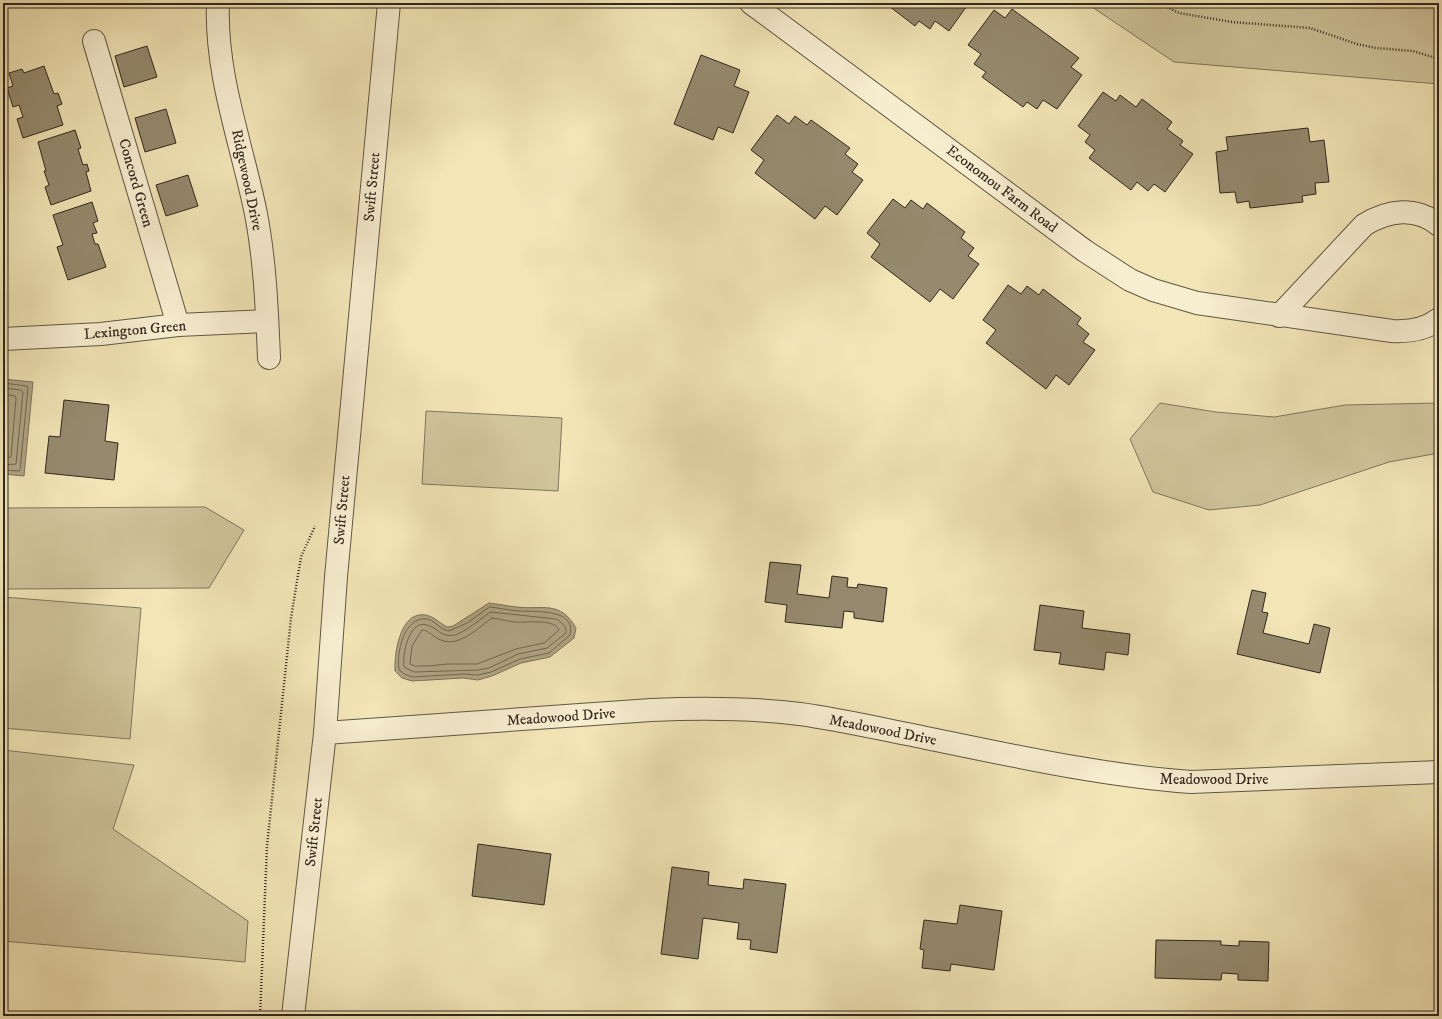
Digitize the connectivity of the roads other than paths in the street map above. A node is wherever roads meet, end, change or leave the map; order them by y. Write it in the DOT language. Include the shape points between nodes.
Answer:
graph roads {
  1 [pos="218,3"];
  2 [pos="389,3"];
  3 [pos="751,3"];
  4 [pos="94,41"];
  5 [pos="1439,224"];
  6 [pos="1279,316"];
  7 [pos="1439,319"];
  8 [pos="267,321"];
  9 [pos="178,325"];
  10 [pos="3,339"];
  11 [pos="269,358"];
  12 [pos="325,733"];
  13 [pos="1439,772"];
  14 [pos="293,1016"];
  1 -- 8 [label="street, Ridgewood Drive" via="220,51 256,216"];
  2 -- 12 [label="street, Swift Street" via="336,576"];
  3 -- 6 [label="street, Economou Farm Road" via="1113,270 1141,285 1175,298 1220,308"];
  4 -- 9 [label="street, Concord Green"];
  5 -- 6 [label="street" via="1428,217 1406,212 1384,214 1374,219 1364,225"];
  6 -- 7 [label="street, Economou Farm Road" via="1403,332 1426,327"];
  8 -- 9 [label="street, Lexington Green"];
  8 -- 11 [label="street, Ridgewood Drive"];
  9 -- 10 [label="street, Lexington Green" via="101,334"];
  12 -- 13 [label="street, Meadowood Drive" via="652,710 766,712 834,720 1069,767 1155,780 1191,782"];
  12 -- 14 [label="street, Swift Street"];
}
